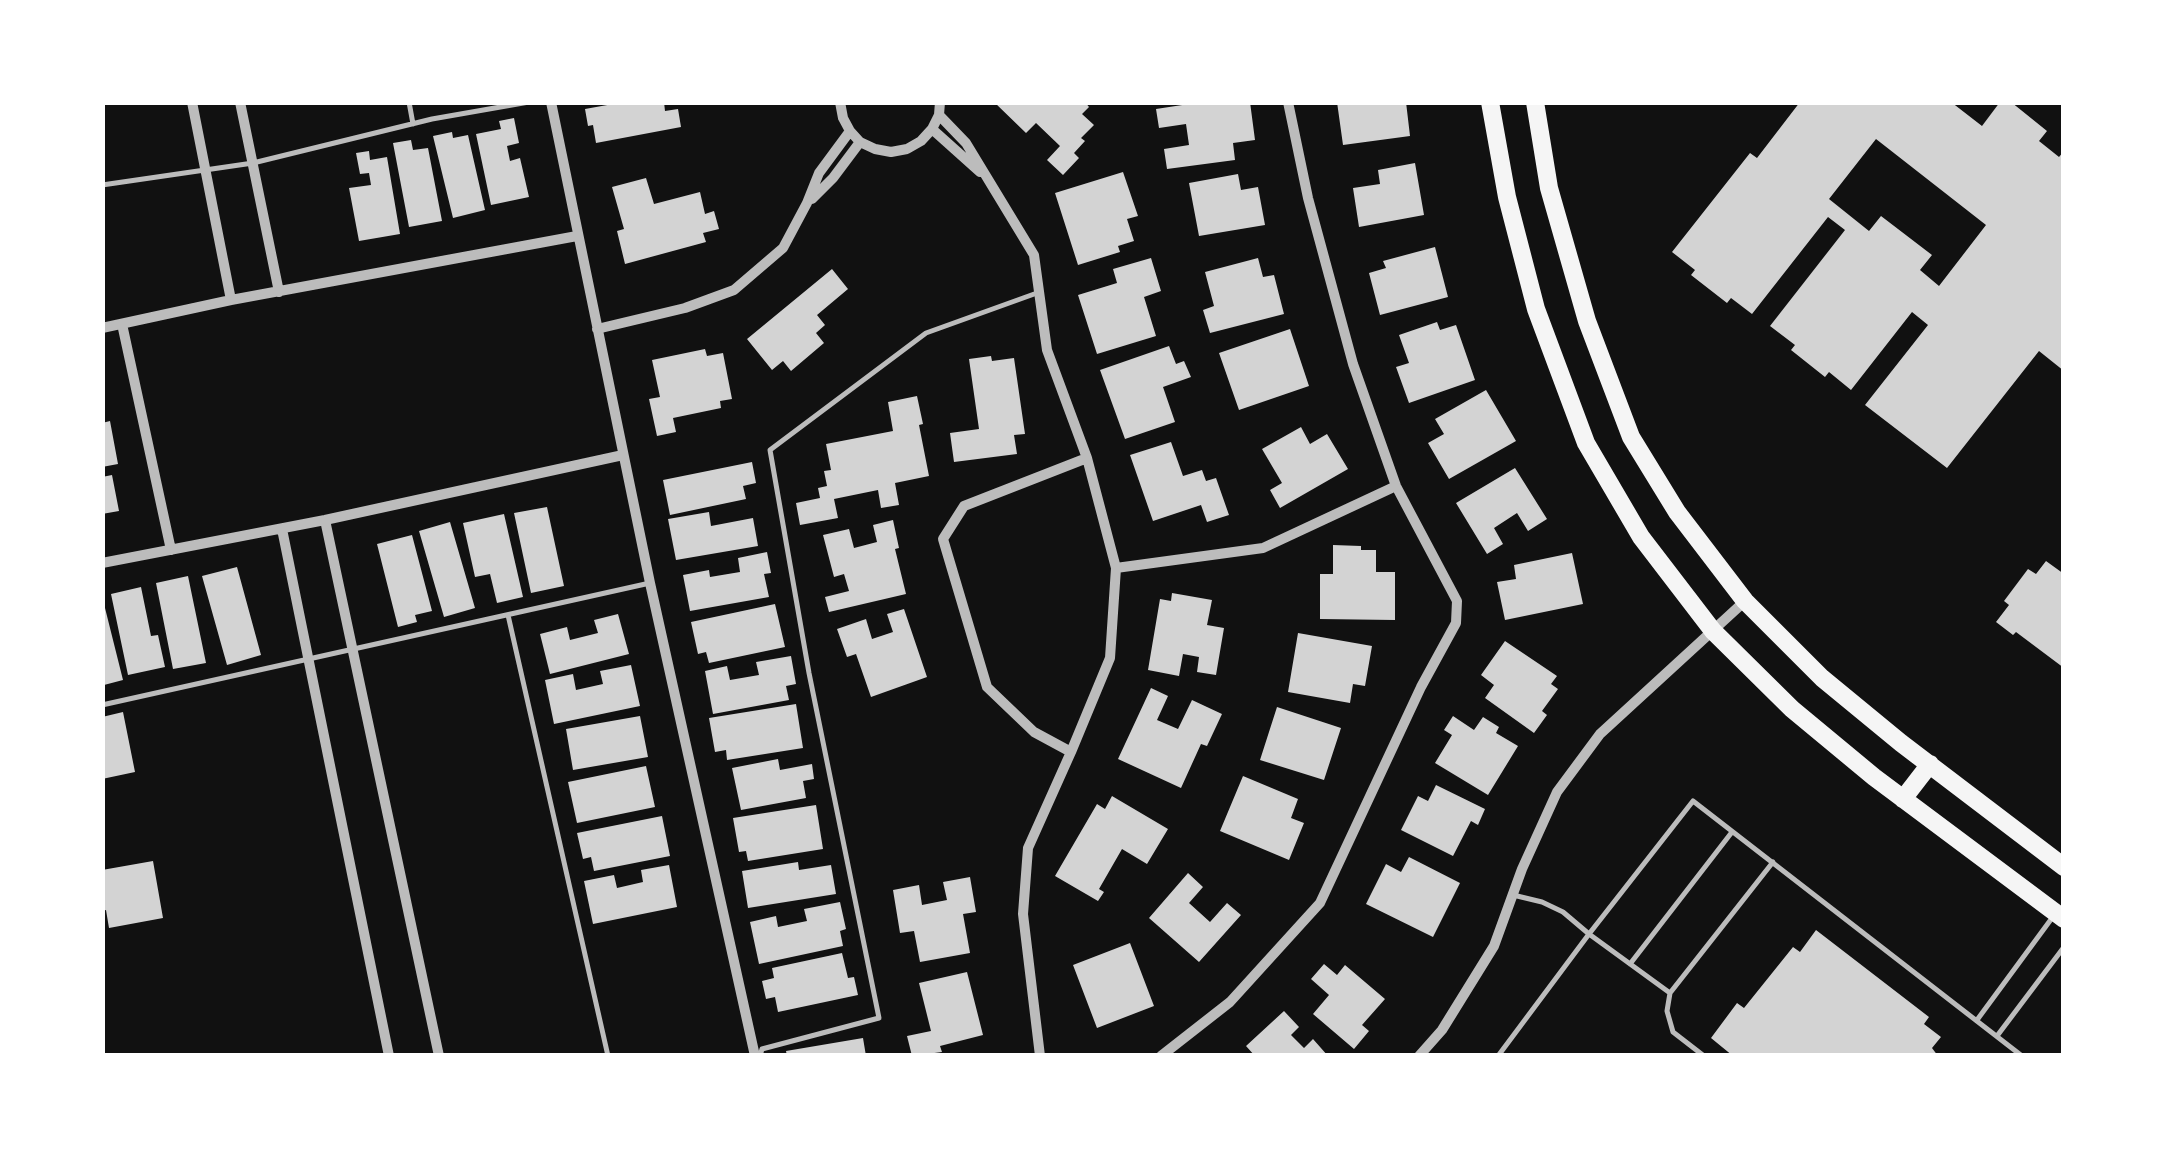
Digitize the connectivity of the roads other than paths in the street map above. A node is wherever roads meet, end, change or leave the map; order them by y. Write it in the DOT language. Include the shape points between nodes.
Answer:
graph roads {
  1 [pos="192,102"];
  2 [pos="240,102"];
  3 [pos="409,102"];
  4 [pos="529,102"];
  5 [pos="552,102"];
  6 [pos="840,102"];
  7 [pos="1288,102"];
  8 [pos="1490,102"];
  9 [pos="1534,102"];
  10 [pos="940,109"];
  11 [pos="414,124"];
  12 [pos="932,129"];
  13 [pos="850,131"];
  14 [pos="860,142"];
  15 [pos="254,163"];
  16 [pos="206,169"];
  17 [pos="988,179"];
  18 [pos="102,185"];
  19 [pos="807,204"];
  20 [pos="577,236"];
  21 [pos="280,292"];
  22 [pos="1039,292"];
  23 [pos="232,300"];
  24 [pos="122,324"];
  25 [pos="102,328"];
  26 [pos="597,329"];
  27 [pos="623,455"];
  28 [pos="1087,458"];
  29 [pos="1396,486"];
  30 [pos="325,520"];
  31 [pos="282,528"];
  32 [pos="171,550"];
  33 [pos="102,562"];
  34 [pos="1116,568"];
  35 [pos="650,583"];
  36 [pos="1745,601"];
  37 [pos="508,614"];
  38 [pos="1713,630"];
  39 [pos="352,648"];
  40 [pos="309,658"];
  41 [pos="102,705"];
  42 [pos="1072,752"];
  43 [pos="1930,764"];
  44 [pos="1903,799"];
  45 [pos="1733,832"];
  46 [pos="1773,862"];
  47 [pos="2064,867"];
  48 [pos="1513,894"];
  49 [pos="2061,912"];
  50 [pos="1589,934"];
  51 [pos="2064,948"];
  52 [pos="1630,964"];
  53 [pos="1670,994"];
  54 [pos="1977,1020"];
  55 [pos="1997,1036"];
  56 [pos="389,1056"];
  57 [pos="439,1056"];
  58 [pos="608,1056"];
  59 [pos="757,1056"];
  60 [pos="1040,1056"];
  61 [pos="1161,1056"];
  62 [pos="1418,1056"];
  63 [pos="1498,1056"];
  64 [pos="1704,1056"];
  65 [pos="2022,1056"];
  1 -- 16 [label="street"];
  2 -- 15 [label="street"];
  3 -- 11 [label="lane"];
  4 -- 11 [label="lane"];
  5 -- 20 [label="street"];
  6 -- 13 [label="street"];
  7 -- 29 [label="street" via="1353,364"];
  8 -- 38 [label="main road" via="1536,309 1586,443 1641,536"];
  9 -- 36 [label="main road" via="1549,188 1630,437"];
  10 -- 12 [label="street"];
  10 -- 17 [label="street"];
  11 -- 15 [label="lane"];
  12 -- 14 [label="street" via="907,149 891,152"];
  12 -- 17 [label="street"];
  13 -- 14 [label="street"];
  13 -- 19 [label="street"];
  14 -- 19 [label="street"];
  15 -- 16 [label="lane"];
  15 -- 21 [label="street"];
  16 -- 18 [label="lane"];
  16 -- 23 [label="street"];
  17 -- 22 [label="street" via="1034,255"];
  19 -- 26 [label="street" via="784,248 734,290"];
  20 -- 21 [label="street"];
  20 -- 26 [label="street"];
  21 -- 23 [label="street"];
  22 -- 28 [label="street" via="1048,350"];
  22 -- 59 [label="lane" via="926,333 770,450 879,1018 762,1049"];
  23 -- 24 [label="street"];
  24 -- 25 [label="street"];
  24 -- 32 [label="street"];
  26 -- 27 [label="street"];
  27 -- 30 [label="street"];
  27 -- 35 [label="street"];
  28 -- 34 [label="street"];
  28 -- 42 [label="street" via="964,506 943,539 987,688 1034,732"];
  29 -- 34 [label="street" via="1264,548"];
  29 -- 61 [label="street" via="1457,601 1456,623 1320,903 1230,1002"];
  30 -- 31 [label="street"];
  30 -- 39 [label="street"];
  31 -- 32 [label="street"];
  31 -- 40 [label="street"];
  32 -- 33 [label="street"];
  34 -- 42 [label="street" via="1110,658"];
  35 -- 37 [label="lane"];
  35 -- 59 [label="street"];
  36 -- 38 [label="street"];
  36 -- 43 [label="main road" via="1848,700"];
  37 -- 39 [label="lane"];
  37 -- 58 [label="lane"];
  38 -- 44 [label="main road" via="1792,709"];
  38 -- 48 [label="street" via="1600,734 1558,792"];
  39 -- 40 [label="lane"];
  39 -- 57 [label="street"];
  40 -- 41 [label="lane"];
  40 -- 56 [label="street"];
  42 -- 60 [label="street" via="1028,848 1023,914"];
  43 -- 44 [label="main road"];
  43 -- 47 [label="main road"];
  44 -- 49 [label="main road"];
  45 -- 46 [label="lane"];
  45 -- 50 [label="lane" via="1693,801"];
  45 -- 52 [label="lane"];
  46 -- 53 [label="lane"];
  46 -- 54 [label="lane"];
  48 -- 50 [label="lane" via="1563,912"];
  48 -- 62 [label="street" via="1494,946"];
  49 -- 54 [label="lane"];
  50 -- 52 [label="lane"];
  50 -- 63 [label="lane"];
  51 -- 55 [label="lane"];
  52 -- 53 [label="lane"];
  53 -- 64 [label="lane" via="1673,1032"];
  54 -- 55 [label="lane"];
  55 -- 65 [label="lane"];
}
